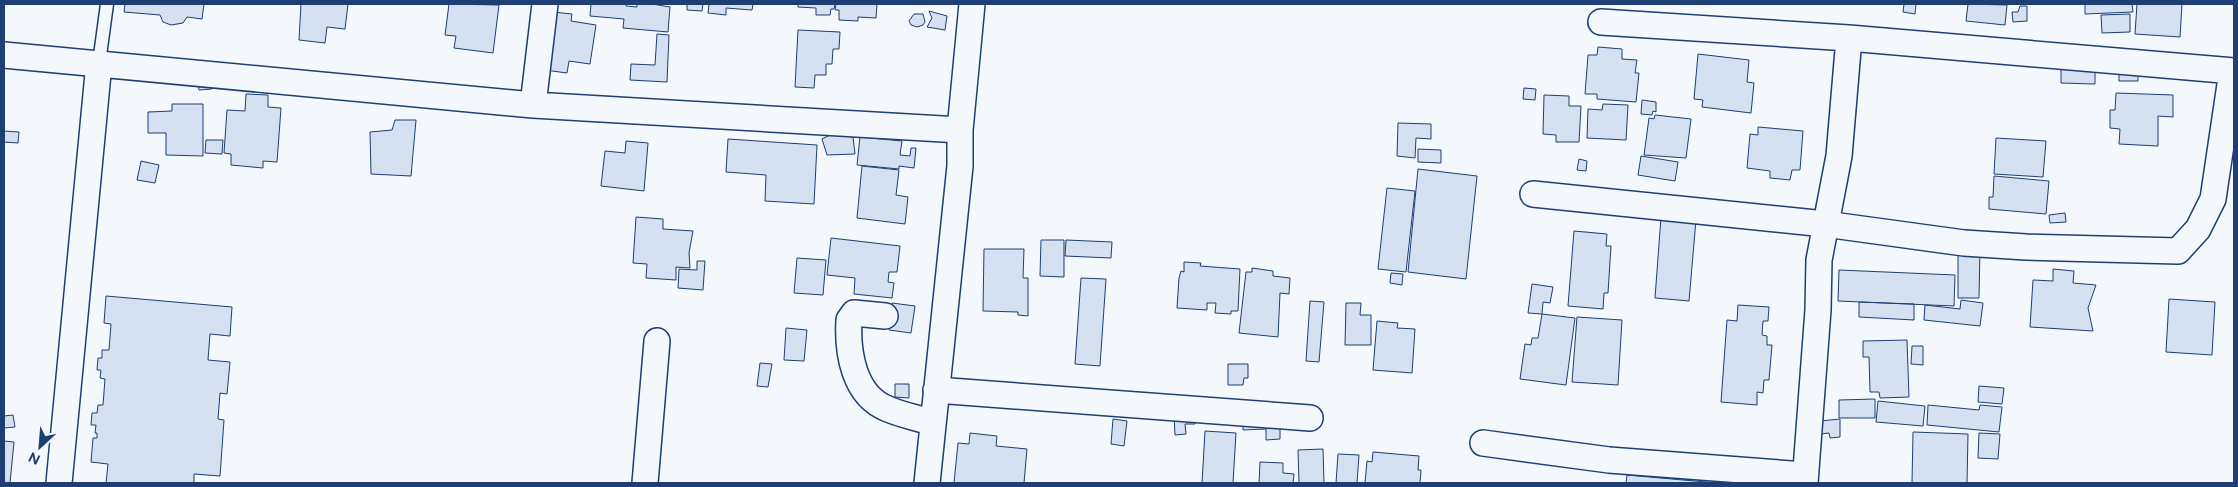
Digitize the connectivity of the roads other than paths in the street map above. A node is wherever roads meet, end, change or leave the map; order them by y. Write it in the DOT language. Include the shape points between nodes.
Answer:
graph roads {
  1 [pos="107,4"];
  2 [pos="545,4"];
  3 [pos="972,4"];
  4 [pos="1601,22"];
  5 [pos="1850,38"];
  6 [pos="4,55"];
  7 [pos="99,63"];
  8 [pos="2233,71"];
  9 [pos="533,105"];
  10 [pos="960,130"];
  11 [pos="1533,194"];
  12 [pos="1825,224"];
  13 [pos="885,316"];
  14 [pos="657,341"];
  15 [pos="936,390"];
  16 [pos="1310,418"];
  17 [pos="933,422"];
  18 [pos="1483,444"];
  19 [pos="1805,479"];
  20 [pos="60,483"];
  21 [pos="645,483"];
  22 [pos="927,483"];
  1 -- 7 [label="lane"];
  2 -- 9 [label="street"];
  3 -- 10 [label="street"];
  4 -- 5 [label="street"];
  5 -- 8 [label="street"];
  5 -- 12 [label="street" via="1839,156"];
  6 -- 7 [label="street"];
  7 -- 9 [label="street"];
  7 -- 20 [label="street"];
  8 -- 12 [label="street" via="2213,199 2198,229 2178,251 1964,243"];
  9 -- 10 [label="street"];
  10 -- 15 [label="street" via="960,166"];
  11 -- 12 [label="street"];
  12 -- 19 [label="street" via="1819,260"];
  13 -- 17 [label="street" via="854,313 849,320 852,363 858,382 870,399 887,409"];
  14 -- 21 [label="street"];
  15 -- 16 [label="street"];
  15 -- 17 [label="street"];
  17 -- 22 [label="street"];
  18 -- 19 [label="street"];
}
